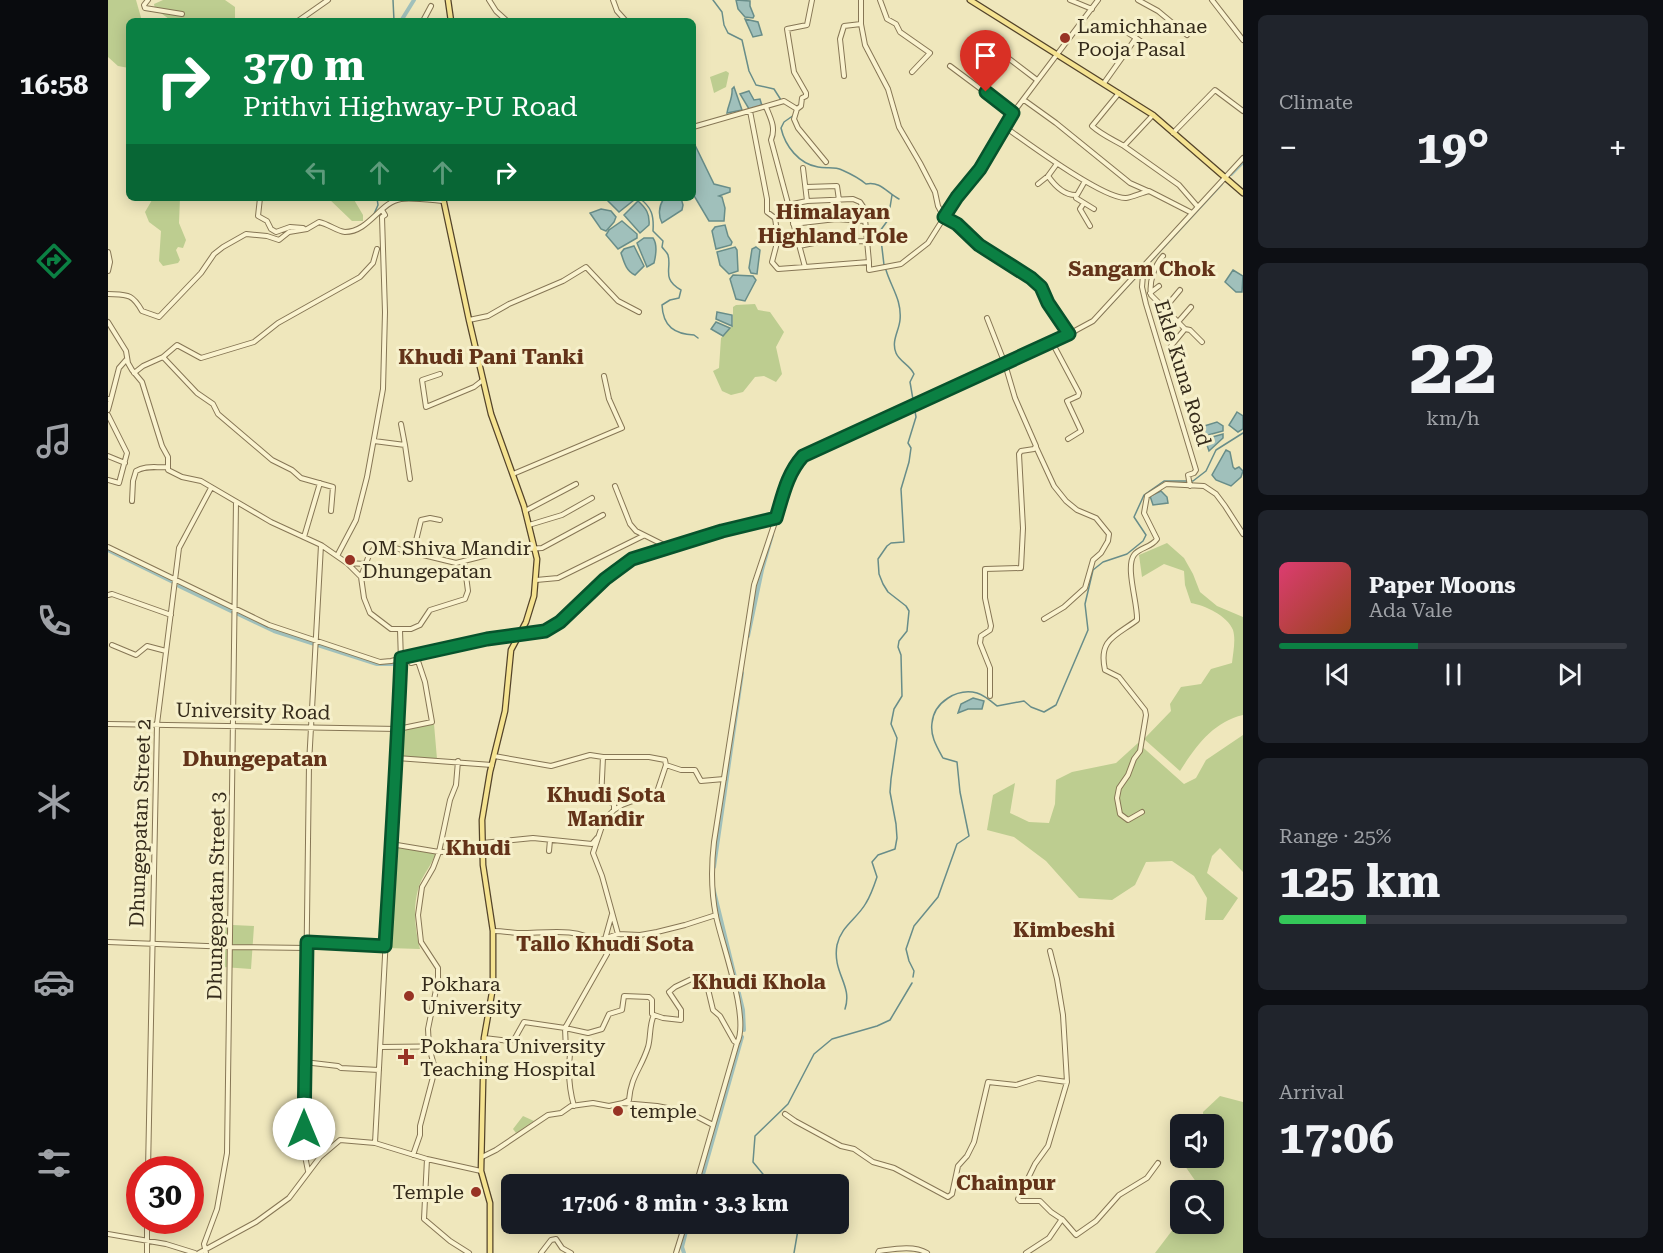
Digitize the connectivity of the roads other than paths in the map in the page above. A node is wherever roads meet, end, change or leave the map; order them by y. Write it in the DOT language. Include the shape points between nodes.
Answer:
graph roads {
  1 [pos="148,0"];
  2 [pos="328,0"];
  3 [pos="448,0"];
  4 [pos="489,0"];
  5 [pos="613,0"];
  6 [pos="812,0"];
  7 [pos="861,0"];
  8 [pos="880,0"];
  9 [pos="970,0"];
  10 [pos="1070,0"];
  11 [pos="1098,0"];
  12 [pos="1138,0"];
  13 [pos="1212,0"];
  14 [pos="431,6"];
  15 [pos="1092,9"];
  16 [pos="182,14"];
  17 [pos="302,18"];
  18 [pos="425,18"];
  19 [pos="451,18"];
  20 [pos="504,18"];
  21 [pos="623,18"];
  22 [pos="861,24"];
  23 [pos="1128,33"];
  24 [pos="1187,35"];
  25 [pos="1136,38"];
  26 [pos="1243,40"];
  27 [pos="970,41"];
  28 [pos="1146,45"];
  29 [pos="1058,55"];
  30 [pos="950,66"];
  31 [pos="912,72"];
  32 [pos="844,76"];
  33 [pos="1037,80"];
  34 [pos="1104,83"];
  35 [pos="1119,93"];
  36 [pos="1023,100"];
  37 [pos="766,107"];
  38 [pos="797,109"];
  39 [pos="750,111"];
  40 [pos="1243,111"];
  41 [pos="1013,113"];
  42 [pos="1153,115"];
  43 [pos="696,126"];
  44 [pos="1005,127"];
  45 [pos="1173,133"];
  46 [pos="1124,146"];
  47 [pos="1243,158"];
  48 [pos="826,162"];
  49 [pos="1056,165"];
  50 [pos="802,168"];
  51 [pos="1048,176"];
  52 [pos="1225,178"];
  53 [pos="1085,181"];
  54 [pos="1038,184"];
  55 [pos="806,187"];
  56 [pos="1149,192"];
  57 [pos="1243,193"];
  58 [pos="1076,195"];
  59 [pos="839,200"];
  60 [pos="260,201"];
  61 [pos="397,201"];
  62 [pos="443,201"];
  63 [pos="807,201"];
  64 [pos="1084,202"];
  65 [pos="788,205"];
  66 [pos="1198,207"];
  67 [pos="1094,209"];
  68 [pos="382,210"];
  69 [pos="1192,213"];
  70 [pos="944,217"];
  71 [pos="865,221"];
  72 [pos="793,224"];
  73 [pos="1090,226"];
  74 [pos="307,229"];
  75 [pos="868,241"];
  76 [pos="799,246"];
  77 [pos="376,249"];
  78 [pos="108,252"];
  79 [pos="1163,256"];
  80 [pos="869,262"];
  81 [pos="805,267"];
  82 [pos="108,271"];
  83 [pos="1140,271"];
  84 [pos="1143,277"];
  85 [pos="1151,282"];
  86 [pos="1159,286"];
  87 [pos="1180,290"];
  88 [pos="1150,293"];
  89 [pos="108,294"];
  90 [pos="1191,306"];
  91 [pos="1165,308"];
  92 [pos="639,312"];
  93 [pos="987,318"];
  94 [pos="469,320"];
  95 [pos="108,322"];
  96 [pos="1178,322"];
  97 [pos="1185,329"];
  98 [pos="1069,334"];
  99 [pos="1202,342"];
  100 [pos="1054,346"];
  101 [pos="1171,346"];
  102 [pos="163,357"];
  103 [pos="127,359"];
  104 [pos="1005,364"];
  105 [pos="133,372"];
  106 [pos="440,374"];
  107 [pos="604,376"];
  108 [pos="483,380"];
  109 [pos="110,399"];
  110 [pos="108,410"];
  111 [pos="108,415"];
  112 [pos="401,424"];
  113 [pos="1068,439"];
  114 [pos="374,441"];
  115 [pos="405,445"];
  116 [pos="1036,446"];
  117 [pos="108,456"];
  118 [pos="125,463"];
  119 [pos="168,467"];
  120 [pos="513,474"];
  121 [pos="410,479"];
  122 [pos="108,480"];
  123 [pos="320,483"];
  124 [pos="576,484"];
  125 [pos="615,486"];
  126 [pos="1190,486"];
  127 [pos="212,488"];
  128 [pos="592,498"];
  129 [pos="132,501"];
  130 [pos="236,502"];
  131 [pos="331,511"];
  132 [pos="525,511"];
  133 [pos="603,514"];
  134 [pos="776,518"];
  135 [pos="440,520"];
  136 [pos="529,525"];
  137 [pos="1243,534"];
  138 [pos="643,536"];
  139 [pos="304,537"];
  140 [pos="321,545"];
  141 [pos="108,547"];
  142 [pos="669,548"];
  143 [pos="535,549"];
  144 [pos="413,553"];
  145 [pos="337,556"];
  146 [pos="464,561"];
  147 [pos="347,563"];
  148 [pos="365,564"];
  149 [pos="361,577"];
  150 [pos="175,580"];
  151 [pos="536,580"];
  152 [pos="108,595"];
  153 [pos="235,610"];
  154 [pos="171,615"];
  155 [pos="1044,619"];
  156 [pos="400,630"];
  157 [pos="518,638"];
  158 [pos="315,644"];
  159 [pos="112,645"];
  160 [pos="166,651"];
  161 [pos="410,656"];
  162 [pos="401,658"];
  163 [pos="990,696"];
  164 [pos="108,723"];
  165 [pos="157,724"];
  166 [pos="234,725"];
  167 [pos="311,727"];
  168 [pos="398,729"];
  169 [pos="494,756"];
  170 [pos="603,757"];
  171 [pos="397,758"];
  172 [pos="458,761"];
  173 [pos="492,765"];
  174 [pos="668,766"];
  175 [pos="724,779"];
  176 [pos="614,803"];
  177 [pos="622,805"];
  178 [pos="614,810"];
  179 [pos="1142,813"];
  180 [pos="598,838"];
  181 [pos="550,840"];
  182 [pos="482,843"];
  183 [pos="391,844"];
  184 [pos="592,844"];
  185 [pos="594,849"];
  186 [pos="482,851"];
  187 [pos="549,851"];
  188 [pos="439,852"];
  189 [pos="612,914"];
  190 [pos="716,915"];
  191 [pos="493,931"];
  192 [pos="618,934"];
  193 [pos="605,939"];
  194 [pos="108,942"];
  195 [pos="307,942"];
  196 [pos="595,942"];
  197 [pos="151,943"];
  198 [pos="385,946"];
  199 [pos="231,947"];
  200 [pos="307,948"];
  201 [pos="1050,951"];
  202 [pos="654,1015"];
  203 [pos="565,1028"];
  204 [pos="484,1038"];
  205 [pos="737,1043"];
  206 [pos="484,1044"];
  207 [pos="381,1047"];
  208 [pos="429,1047"];
  209 [pos="304,1062"];
  210 [pos="379,1070"];
  211 [pos="1067,1082"];
  212 [pos="623,1103"];
  213 [pos="574,1106"];
  214 [pos="785,1113"];
  215 [pos="713,1125"];
  216 [pos="375,1143"];
  217 [pos="413,1155"];
  218 [pos="148,1156"];
  219 [pos="482,1157"];
  220 [pos="427,1159"];
  221 [pos="1158,1163"];
  222 [pos="308,1171"];
  223 [pos="481,1171"];
  224 [pos="699,1174"];
  225 [pos="1062,1219"];
  226 [pos="108,1234"];
  227 [pos="147,1234"];
  228 [pos="682,1234"];
  229 [pos="147,1240"];
  230 [pos="205,1252"];
  231 [pos="488,1252"];
  232 [pos="147,1253"];
  233 [pos="197,1253"];
  234 [pos="469,1253"];
  235 [pos="541,1253"];
  236 [pos="571,1253"];
  237 [pos="676,1253"];
  238 [pos="878,1253"];
  239 [pos="927,1253"];
  240 [pos="1026,1253"];
  1 -- 16 [label="street" via="145,8"];
  2 -- 17 [label="street"];
  3 -- 19 [label="main road"];
  4 -- 20 [label="street"];
  5 -- 21 [label="street"];
  6 -- 38 [label="street" via="807,25 787,28 794,72 807,93"];
  7 -- 22 [label="street"];
  8 -- 31 [label="street" via="887,19 930,53"];
  9 -- 29 [label="main road"];
  10 -- 15 [label="street"];
  11 -- 15 [label="street"];
  12 -- 24 [label="street"];
  13 -- 26 [label="street"];
  14 -- 18 [label="street"];
  15 -- 29 [label="street"];
  22 -- 32 [label="street" via="844,26 840,39"];
  22 -- 70 [label="street" via="899,127 935,192"];
  23 -- 25 [label="street"];
  25 -- 28 [label="street"];
  25 -- 34 [label="street"];
  27 -- 33 [label="street" via="980,46 987,42"];
  29 -- 33 [label="street"];
  29 -- 34 [label="main road"];
  30 -- 41 [label="street"];
  33 -- 36 [label="street"];
  34 -- 35 [label="main road"];
  35 -- 42 [label="main road"];
  35 -- 46 [label="street" via="1092,126"];
  36 -- 41 [label="street"];
  36 -- 56 [label="street" via="1130,183"];
  37 -- 38 [label="street" via="783,102"];
  37 -- 39 [label="street"];
  37 -- 65 [label="street"];
  38 -- 48 [label="street" via="794,119 798,128"];
  39 -- 43 [label="street"];
  39 -- 81 [label="street" via="767,199 766,212 775,218 778,239 772,262 778,269"];
  40 -- 45 [label="street" via="1215,90"];
  41 -- 44 [label="street"];
  42 -- 45 [label="main road"];
  42 -- 46 [label="street"];
  44 -- 49 [label="street"];
  44 -- 70 [label="street"];
  45 -- 52 [label="main road"];
  46 -- 66 [label="street" via="1179,185"];
  47 -- 52 [label="street"];
  49 -- 51 [label="street"];
  49 -- 53 [label="street"];
  50 -- 55 [label="street"];
  51 -- 54 [label="street"];
  51 -- 58 [label="street" via="1067,195"];
  52 -- 57 [label="main road"];
  52 -- 66 [label="street"];
  53 -- 56 [label="street" via="1125,198"];
  53 -- 58 [label="street"];
  55 -- 59 [label="street" via="837,186"];
  55 -- 63 [label="street"];
  56 -- 69 [label="street"];
  58 -- 64 [label="street"];
  59 -- 63 [label="street"];
  59 -- 71 [label="street" via="860,202"];
  60 -- 74 [label="street" via="258,216 276,232 290,227"];
  61 -- 68 [label="street"];
  62 -- 94 [label="main road"];
  63 -- 65 [label="street"];
  64 -- 67 [label="street"];
  64 -- 73 [label="street" via="1080,209"];
  65 -- 72 [label="street"];
  66 -- 69 [label="street"];
  68 -- 74 [label="street" via="351,231 339,231 319,222"];
  68 -- 114 [label="street" via="385,352"];
  69 -- 83 [label="street"];
  70 -- 80 [label="street" via="928,243 901,264 869,270"];
  70 -- 98 [label="street" via="1041,287"];
  71 -- 72 [label="street" via="836,219"];
  71 -- 75 [label="street"];
  72 -- 76 [label="street"];
  74 -- 89 [label="street" via="290,232 279,240 246,234 214,254 159,317 142,311 129,295"];
  75 -- 76 [label="street"];
  75 -- 80 [label="street"];
  76 -- 81 [label="street"];
  77 -- 102 [label="street" via="373,263 360,277 278,323 254,342 201,358 177,345"];
  78 -- 82 [label="street"];
  79 -- 85 [label="street"];
  80 -- 81 [label="street"];
  83 -- 84 [label="street"];
  83 -- 98 [label="street" via="1093,321"];
  84 -- 85 [label="street"];
  84 -- 126 [label="street, Ekle Kuna Road" via="1146,304 1196,470 1188,475"];
  85 -- 88 [label="street"];
  86 -- 88 [label="street"];
  87 -- 91 [label="street"];
  88 -- 91 [label="street"];
  90 -- 96 [label="street"];
  91 -- 96 [label="street"];
  92 -- 94 [label="street" via="618,301 586,267 488,316"];
  93 -- 104 [label="street"];
  94 -- 108 [label="main road"];
  95 -- 103 [label="street"];
  96 -- 97 [label="street"];
  97 -- 99 [label="street"];
  97 -- 101 [label="street"];
  98 -- 104 [label="street"];
  100 -- 113 [label="street" via="1079,393 1066,400 1081,431"];
  102 -- 105 [label="street"];
  102 -- 123 [label="street" via="213,404 218,414 272,459 301,478"];
  103 -- 105 [label="street"];
  103 -- 109 [label="street" via="119,368"];
  104 -- 116 [label="street"];
  104 -- 134 [label="street" via="803,456 787,479"];
  105 -- 119 [label="street" via="142,382"];
  106 -- 108 [label="street" via="422,380 426,407"];
  107 -- 120 [label="street" via="622,428"];
  108 -- 120 [label="main road"];
  109 -- 110 [label="street"];
  111 -- 118 [label="street" via="127,453"];
  112 -- 115 [label="street"];
  114 -- 115 [label="street"];
  114 -- 145 [label="street" via="356,520"];
  115 -- 121 [label="street"];
  116 -- 155 [label="street" via="1054,486 1066,501 1096,518 1109,534 1101,554 1093,560 1085,588"];
  116 -- 163 [label="street" via="1019,454 1021,568 985,569 985,598 991,626 980,643 990,668"];
  117 -- 118 [label="street"];
  118 -- 122 [label="street" via="119,483"];
  119 -- 127 [label="street"];
  119 -- 129 [label="street" via="136,471"];
  120 -- 132 [label="main road"];
  123 -- 131 [label="street" via="333,487"];
  123 -- 139 [label="street"];
  124 -- 132 [label="street"];
  125 -- 138 [label="street" via="630,524"];
  126 -- 137 [label="street" via="1204,486 1216,494"];
  126 -- 179 [label="street" via="1166,484 1147,496 1144,513 1156,539 1132,557 1137,620 1109,638 1104,649 1105,670 1119,677 1145,710 1140,751 1117,798 1118,808 1128,820"];
  127 -- 130 [label="street"];
  127 -- 150 [label="street, Dhungepatan Street 2" via="178,548"];
  128 -- 136 [label="street" via="562,515"];
  130 -- 139 [label="street"];
  130 -- 153 [label="street, Dhungepatan Street 3"];
  132 -- 136 [label="main road"];
  133 -- 143 [label="street"];
  134 -- 142 [label="street"];
  134 -- 175 [label="street" via="754,585"];
  135 -- 144 [label="street" via="421,520"];
  136 -- 143 [label="main road"];
  138 -- 142 [label="street"];
  138 -- 151 [label="street" via="558,578"];
  139 -- 140 [label="street"];
  140 -- 145 [label="street"];
  140 -- 158 [label="street"];
  141 -- 150 [label="street"];
  142 -- 157 [label="street" via="632,559 553,627"];
  143 -- 146 [label="street" via="503,551"];
  143 -- 151 [label="main road"];
  144 -- 146 [label="street" via="456,563"];
  144 -- 148 [label="street" via="378,544"];
  145 -- 147 [label="street"];
  146 -- 156 [label="street" via="468,596 430,610 420,625"];
  147 -- 148 [label="street"];
  147 -- 149 [label="street"];
  148 -- 149 [label="street"];
  149 -- 156 [label="street" via="370,613 391,629"];
  150 -- 153 [label="street"];
  150 -- 154 [label="street, Dhungepatan Street 2"];
  151 -- 157 [label="main road"];
  152 -- 154 [label="street"];
  153 -- 158 [label="street"];
  153 -- 166 [label="street, Dhungepatan Street 3"];
  154 -- 160 [label="street, Dhungepatan Street 2"];
  156 -- 162 [label="street"];
  157 -- 161 [label="street" via="487,639"];
  157 -- 169 [label="main road" via="511,650 505,711"];
  158 -- 162 [label="street" via="380,662"];
  158 -- 167 [label="street"];
  159 -- 160 [label="street" via="136,655 147,646"];
  160 -- 165 [label="street, Dhungepatan Street 2"];
  161 -- 162 [label="street"];
  161 -- 168 [label="street, University Road" via="411,663 418,661 432,722"];
  162 -- 168 [label="street"];
  164 -- 165 [label="street, University Road"];
  165 -- 166 [label="street, University Road"];
  165 -- 197 [label="street, Dhungepatan Street 2"];
  166 -- 167 [label="street, University Road"];
  166 -- 199 [label="street, Dhungepatan Street 3"];
  167 -- 168 [label="street, University Road"];
  167 -- 195 [label="street"];
  168 -- 171 [label="street"];
  169 -- 170 [label="street" via="550,766 590,755"];
  169 -- 173 [label="main road"];
  170 -- 174 [label="street" via="649,757 665,760"];
  170 -- 176 [label="street" via="601,800"];
  171 -- 172 [label="street"];
  171 -- 183 [label="street"];
  172 -- 173 [label="street"];
  172 -- 188 [label="street"];
  173 -- 182 [label="main road"];
  174 -- 175 [label="street" via="695,770 701,781"];
  174 -- 177 [label="street" via="657,792"];
  175 -- 190 [label="street" via="711,872"];
  176 -- 177 [label="street"];
  176 -- 178 [label="street"];
  177 -- 178 [label="street"];
  178 -- 180 [label="street" via="604,820"];
  180 -- 184 [label="street"];
  180 -- 185 [label="street"];
  181 -- 182 [label="street"];
  181 -- 184 [label="street"];
  181 -- 187 [label="street"];
  182 -- 186 [label="main road"];
  183 -- 188 [label="street"];
  183 -- 198 [label="street"];
  184 -- 185 [label="street"];
  185 -- 189 [label="street"];
  186 -- 188 [label="street"];
  186 -- 191 [label="main road"];
  188 -- 208 [label="street" via="422,887 418,915 421,942 438,968 428,1029"];
  189 -- 192 [label="street"];
  189 -- 193 [label="street"];
  190 -- 192 [label="street" via="640,935"];
  190 -- 205 [label="street" via="740,1015 741,1035"];
  191 -- 196 [label="street" via="563,931"];
  191 -- 204 [label="main road" via="493,987"];
  192 -- 193 [label="street"];
  193 -- 196 [label="street"];
  194 -- 197 [label="street"];
  195 -- 198 [label="street"];
  195 -- 200 [label="street"];
  196 -- 203 [label="street" via="607,954"];
  197 -- 199 [label="street"];
  197 -- 218 [label="street, Dhungepatan Street 2"];
  198 -- 207 [label="street"];
  199 -- 200 [label="street"];
  199 -- 230 [label="street, Dhungepatan Street 3" via="227,1153"];
  200 -- 209 [label="street"];
  201 -- 211 [label="street" via="1063,1015"];
  202 -- 203 [label="street" via="649,997 624,996 622,1010 609,1014 602,1029 588,1033"];
  202 -- 205 [label="street" via="681,1020 681,1010 669,992 700,975 707,984 713,1010"];
  202 -- 212 [label="street" via="644,1058 630,1087 629,1100"];
  203 -- 204 [label="street" via="524,1022 510,1041"];
  203 -- 213 [label="street"];
  204 -- 206 [label="main road"];
  205 -- 215 [label="street"];
  206 -- 208 [label="street"];
  206 -- 219 [label="main road"];
  207 -- 208 [label="street"];
  207 -- 210 [label="street"];
  208 -- 217 [label="street" via="433,1077"];
  209 -- 210 [label="street"];
  209 -- 222 [label="street" via="304,1151"];
  210 -- 216 [label="street"];
  211 -- 214 [label="street" via="1038,1078 1016,1084 988,1082 974,1142 958,1166 948,1197 841,1146"];
  211 -- 225 [label="street" via="1048,1146 1018,1199 1040,1201"];
  212 -- 213 [label="street"];
  212 -- 215 [label="street" via="688,1112"];
  213 -- 219 [label="street" via="548,1115"];
  215 -- 224 [label="street"];
  216 -- 217 [label="street"];
  216 -- 222 [label="street" via="340,1140"];
  217 -- 220 [label="street"];
  219 -- 223 [label="main road"];
  220 -- 223 [label="street"];
  220 -- 234 [label="street" via="424,1219"];
  221 -- 225 [label="street" via="1147,1178 1119,1195 1077,1235"];
  222 -- 230 [label="street" via="289,1198"];
  223 -- 231 [label="main road" via="491,1209"];
  225 -- 240 [label="street" via="1049,1238"];
  226 -- 229 [label="street"];
  227 -- 229 [label="street"];
  228 -- 237 [label="street"];
  229 -- 232 [label="street"];
  229 -- 233 [label="street"];
  230 -- 233 [label="street"];
  235 -- 236 [label="street" via="556,1239"];
  238 -- 239 [label="street" via="920,1249"];
}
